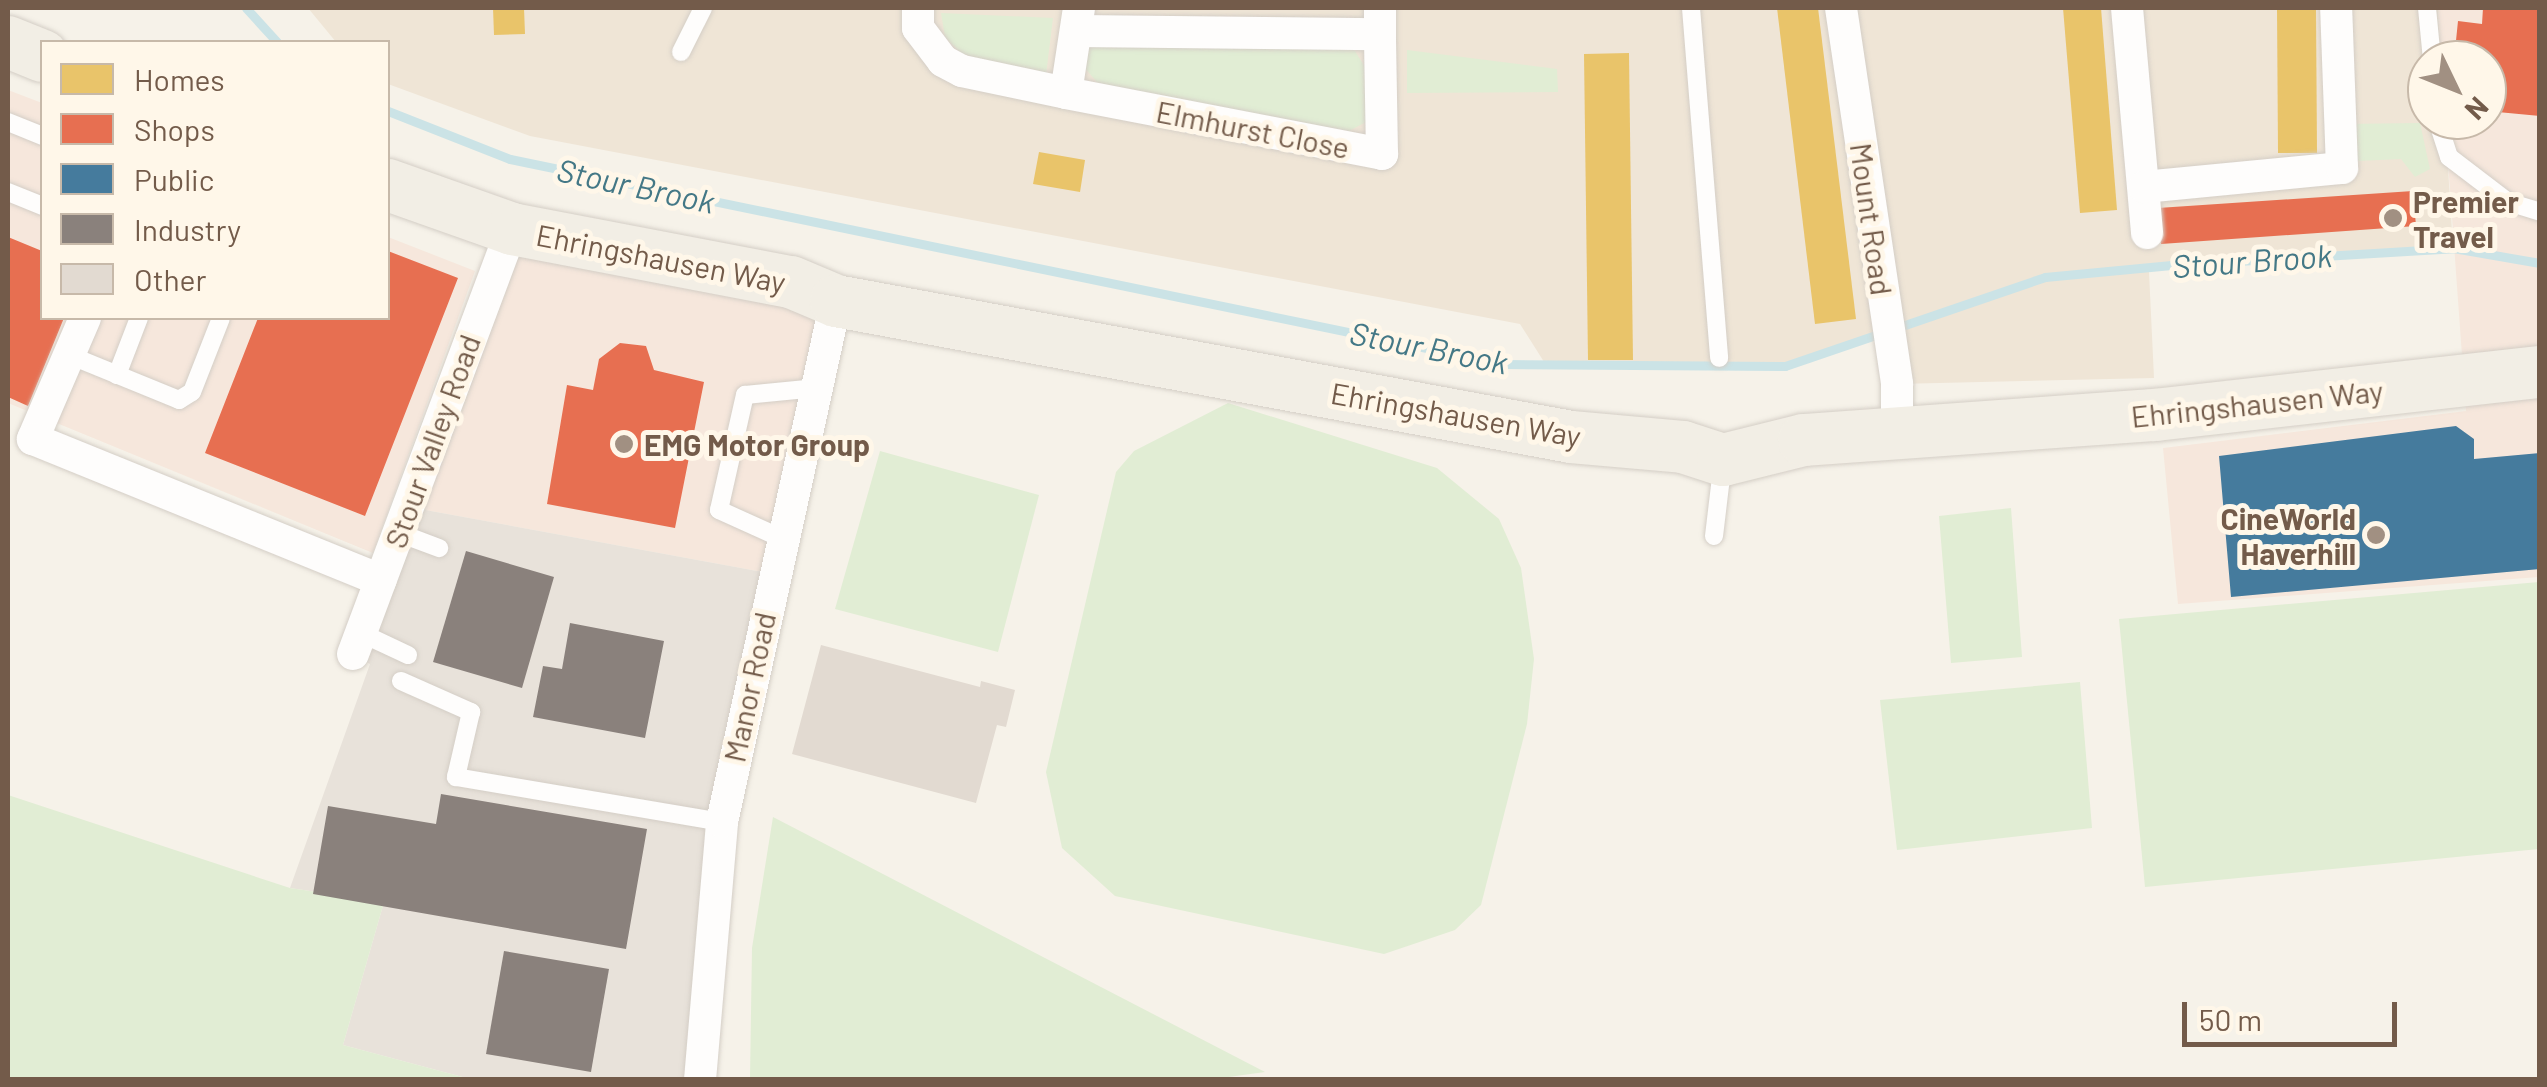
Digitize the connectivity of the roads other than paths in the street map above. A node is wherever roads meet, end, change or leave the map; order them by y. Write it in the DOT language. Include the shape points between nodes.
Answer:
graph roads {
  1 [pos="703,8"];
  2 [pos="918,8"];
  3 [pos="1691,8"];
  4 [pos="1841,8"];
  5 [pos="2127,8"];
  6 [pos="2336,8"];
  7 [pos="2427,8"];
  8 [pos="1079,19"];
  9 [pos="1380,21"];
  10 [pos="2430,40"];
  11 [pos="8,42"];
  12 [pos="680,52"];
  13 [pos="40,55"];
  14 [pos="1066,94"];
  15 [pos="8,122"];
  16 [pos="40,135"];
  17 [pos="2443,140"];
  18 [pos="390,185"];
  19 [pos="2144,186"];
  20 [pos="8,192"];
  21 [pos="40,205"];
  22 [pos="2540,212"];
  23 [pos="512,228"];
  24 [pos="2146,233"];
  25 [pos="836,300"];
  26 [pos="84,320"];
  27 [pos="139,320"];
  28 [pos="220,320"];
  29 [pos="69,355"];
  30 [pos="1720,358"];
  31 [pos="2540,372"];
  32 [pos="117,375"];
  33 [pos="817,388"];
  34 [pos="1896,431"];
  35 [pos="1723,460"];
  36 [pos="399,533"];
  37 [pos="1714,536"];
  38 [pos="782,538"];
  39 [pos="439,548"];
  40 [pos="381,580"];
  41 [pos="357,644"];
  42 [pos="408,655"];
  43 [pos="401,681"];
  44 [pos="722,822"];
  45 [pos="700,1080"];
  1 -- 12 [label="lane"];
  2 -- 14 [label="street, Elmhurst Close" via="918,28 944,61"];
  3 -- 30 [label="lane"];
  4 -- 34 [label="street, Mount Road" via="1895,371"];
  5 -- 19 [label="street"];
  6 -- 19 [label="street" via="2342,168"];
  7 -- 10 [label="lane"];
  8 -- 9 [label="street, Elmhurst Close"];
  8 -- 14 [label="street, Elmhurst Close"];
  9 -- 14 [label="street, Elmhurst Close" via="1382,154"];
  11 -- 13 [label="main road"];
  15 -- 16 [label="lane"];
  17 -- 22 [label="lane" via="2449,157 2508,202"];
  18 -- 23 [label="main road, Ehringshausen Way"];
  19 -- 24 [label="street"];
  20 -- 21 [label="lane"];
  23 -- 25 [label="main road, Ehringshausen Way" via="790,282"];
  23 -- 36 [label="street, Stour Valley Road"];
  25 -- 33 [label="street, Manor Road"];
  25 -- 35 [label="main road, Ehringshausen Way" via="1571,437 1683,447"];
  26 -- 29 [label="street"];
  27 -- 32 [label="lane"];
  28 -- 32 [label="lane" via="187,398"];
  29 -- 32 [label="lane"];
  29 -- 40 [label="street" via="33,439"];
  31 -- 34 [label="main road, Ehringshausen Way" via="2155,416"];
  33 -- 38 [label="street, Manor Road"];
  33 -- 38 [label="lane" via="745,395 718,510"];
  34 -- 35 [label="main road, Ehringshausen Way" via="1804,440"];
  35 -- 37 [label="lane"];
  36 -- 39 [label="lane"];
  36 -- 40 [label="street, Stour Valley Road"];
  38 -- 44 [label="street, Manor Road"];
  40 -- 41 [label="street, Stour Valley Road"];
  41 -- 42 [label="lane"];
  43 -- 44 [label="lane" via="471,712 456,777"];
  44 -- 45 [label="street, Manor Road"];
}
